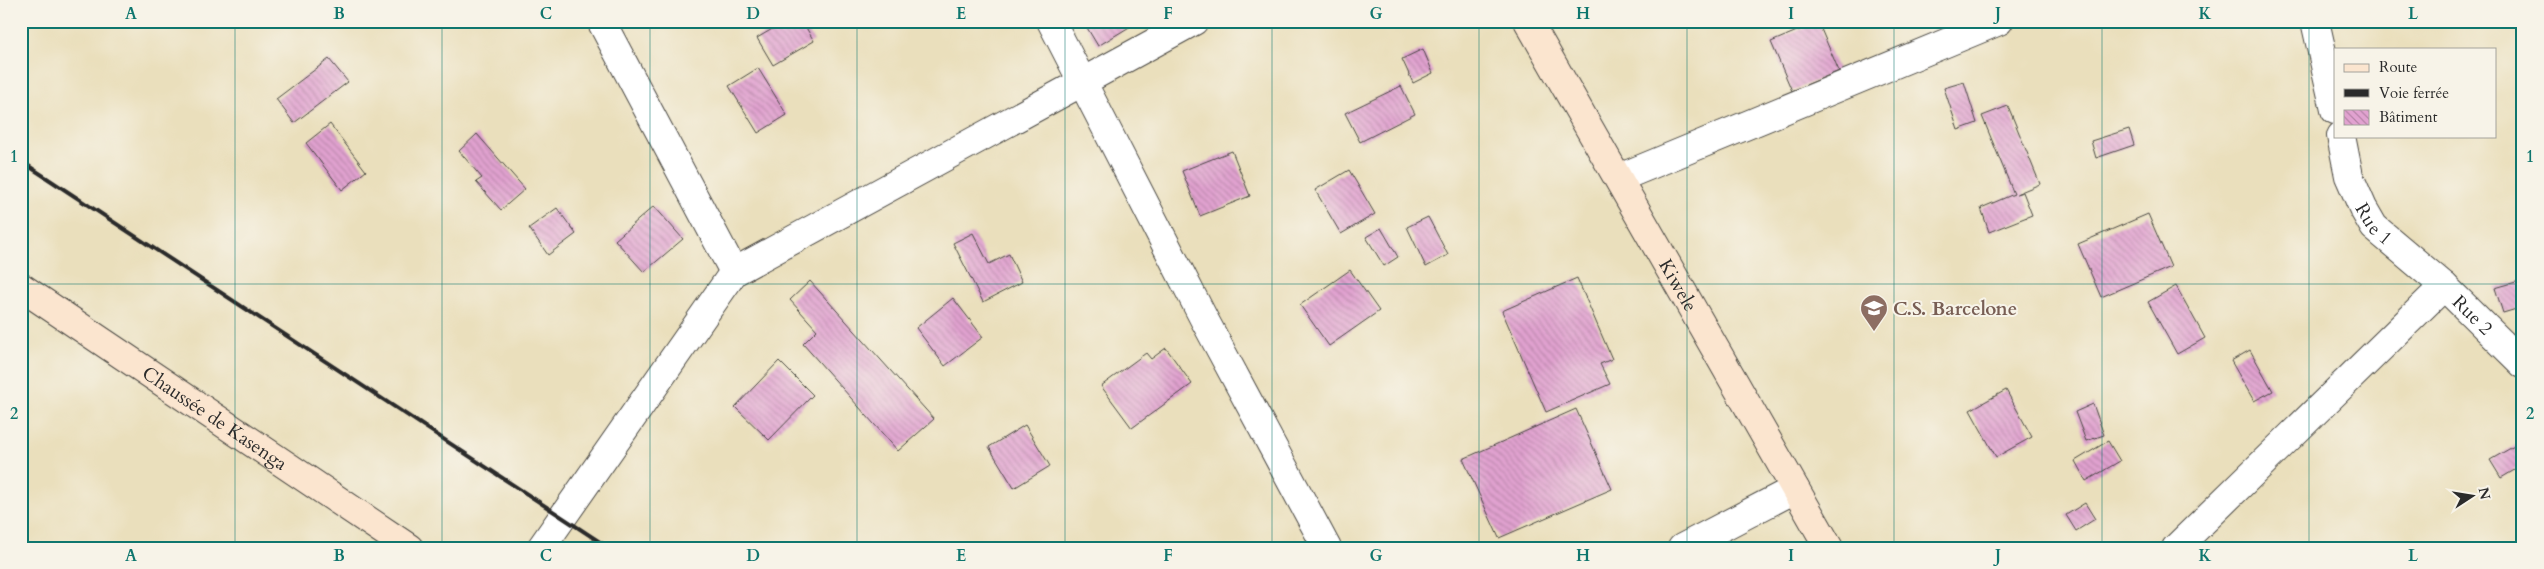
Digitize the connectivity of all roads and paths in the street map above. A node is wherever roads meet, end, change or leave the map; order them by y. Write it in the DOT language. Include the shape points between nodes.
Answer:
graph roads {
  1 [pos="601,21"];
  2 [pos="1051,21"];
  3 [pos="1194,21"];
  4 [pos="1528,21"];
  5 [pos="1999,21"];
  6 [pos="2315,21"];
  7 [pos="1082,81"];
  8 [pos="2334,106"];
  9 [pos="2341,138"];
  10 [pos="1619,178"];
  11 [pos="734,272"];
  12 [pos="2444,286"];
  13 [pos="21,287"];
  14 [pos="2523,364"];
  15 [pos="1795,489"];
  16 [pos="409,548"];
  17 [pos="541,548"];
  18 [pos="1327,548"];
  19 [pos="1682,548"];
  20 [pos="1828,548"];
  21 [pos="2176,548"];
  1 -- 11 [label="street"];
  2 -- 7 [label="street"];
  3 -- 7 [label="street"];
  4 -- 10 [label="street, Kiwele"];
  5 -- 10 [label="street"];
  6 -- 8 [label="street"];
  7 -- 11 [label="street"];
  7 -- 18 [label="street"];
  9 -- 12 [label="street, Rue 1" via="2349,176 2374,227"];
  10 -- 15 [label="street, Kiwele"];
  11 -- 17 [label="street"];
  12 -- 14 [label="street, Rue 2"];
  12 -- 21 [label="street"];
  13 -- 16 [label="street, Chaussée de Kasenga"];
  15 -- 19 [label="street"];
  15 -- 20 [label="street, Kiwele"];
}
